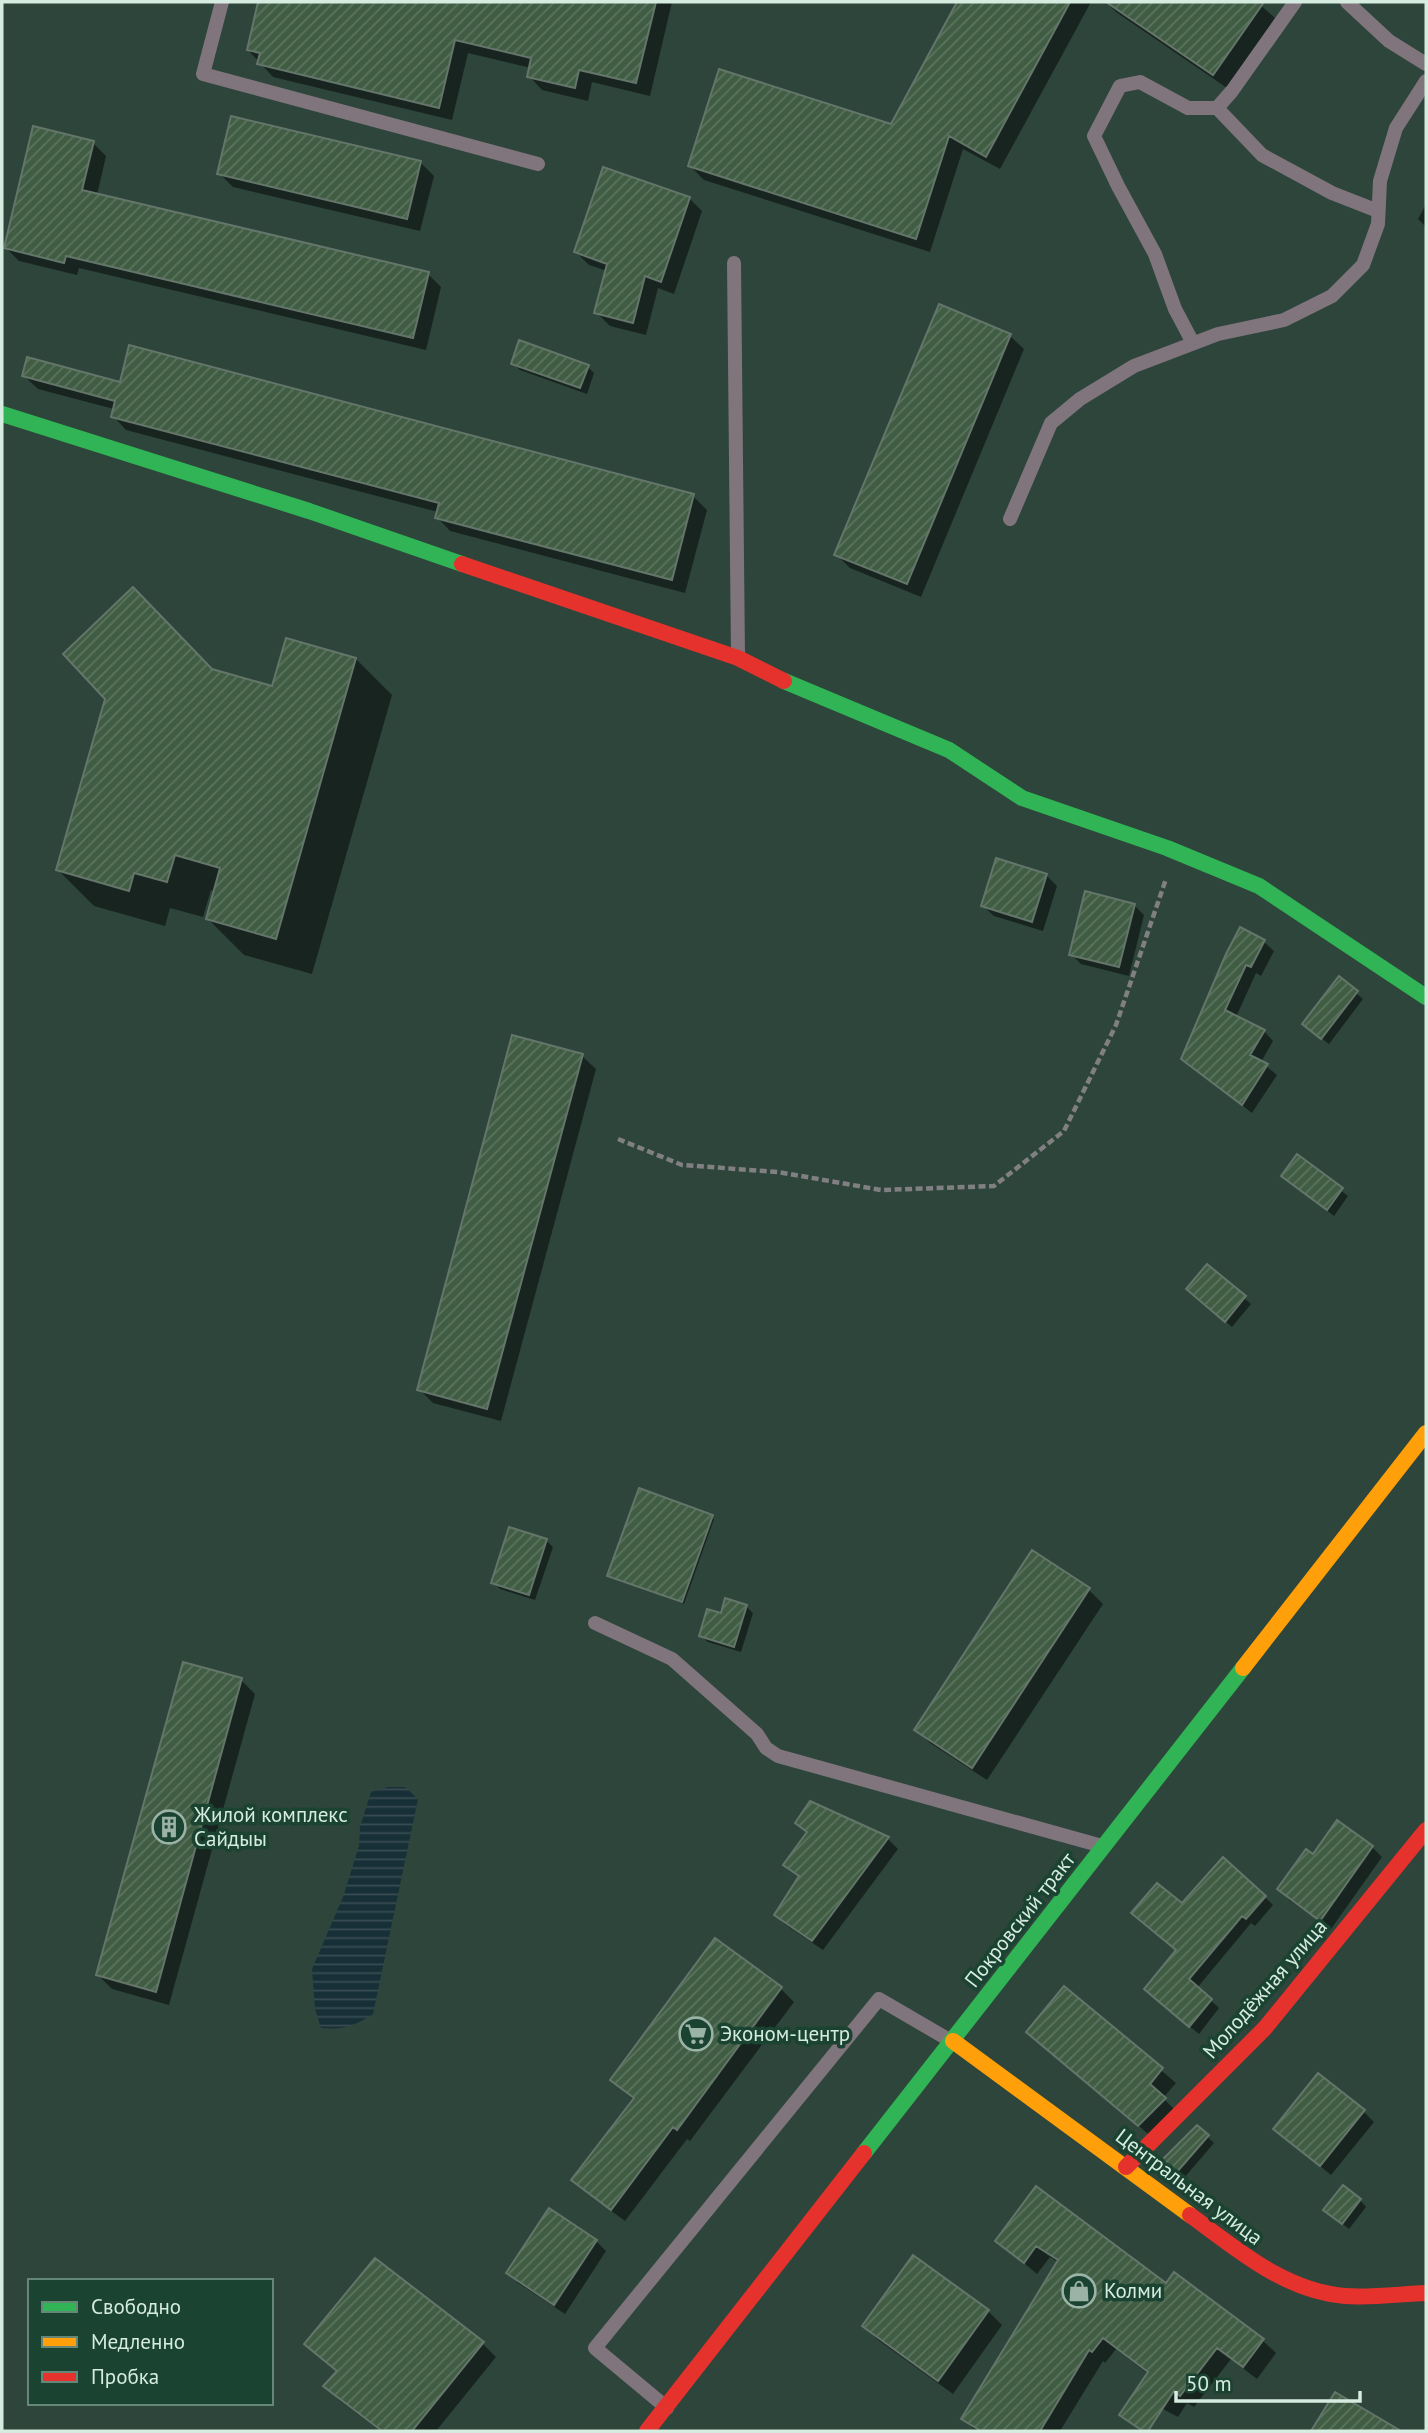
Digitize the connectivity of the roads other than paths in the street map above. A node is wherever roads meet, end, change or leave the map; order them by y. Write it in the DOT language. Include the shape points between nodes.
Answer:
graph roads {
  1 [pos="222,2"];
  2 [pos="1294,2"];
  3 [pos="1347,2"];
  4 [pos="1426,64"];
  5 [pos="1426,81"];
  6 [pos="1217,108"];
  7 [pos="538,164"];
  8 [pos="1378,211"];
  9 [pos="734,263"];
  10 [pos="1193,343"];
  11 [pos="2,414"];
  12 [pos="1010,519"];
  13 [pos="738,657"];
  14 [pos="1426,997"];
  15 [pos="1426,1433"];
  16 [pos="595,1623"];
  17 [pos="1426,1830"];
  18 [pos="1104,1846"];
  19 [pos="953,2041"];
  20 [pos="1126,2167"];
  21 [pos="1426,2293"];
  22 [pos="667,2408"];
  23 [pos="647,2431"];
  1 -- 7 [label="lane" via="203,74"];
  2 -- 6 [label="lane"];
  3 -- 4 [label="lane" via="1389,41"];
  5 -- 8 [label="lane" via="1396,128 1380,181"];
  6 -- 8 [label="lane" via="1262,155 1332,193"];
  6 -- 10 [label="lane" via="1188,108 1140,82 1120,86 1094,136 1155,254"];
  8 -- 10 [label="lane" via="1363,265 1332,296 1284,320"];
  9 -- 13 [label="lane"];
  10 -- 12 [label="lane" via="1134,366 1051,423"];
  11 -- 13 [label="street"];
  13 -- 14 [label="street" via="805,691 949,750 1023,798 1259,886"];
  15 -- 18 [label="street, Покровский тракт"];
  16 -- 18 [label="lane" via="671,1659 778,1756"];
  17 -- 20 [label="street, Молодёжная улица" via="1265,2028"];
  18 -- 19 [label="street, Покровский тракт"];
  19 -- 20 [label="street, Центральная улица"];
  19 -- 22 [label="street, Покровский тракт"];
  19 -- 22 [label="lane" via="879,1999 595,2348"];
  20 -- 21 [label="street, Центральная улица" via="1263,2269 1302,2287 1345,2296"];
  22 -- 23 [label="street, Покровский тракт"];
}
